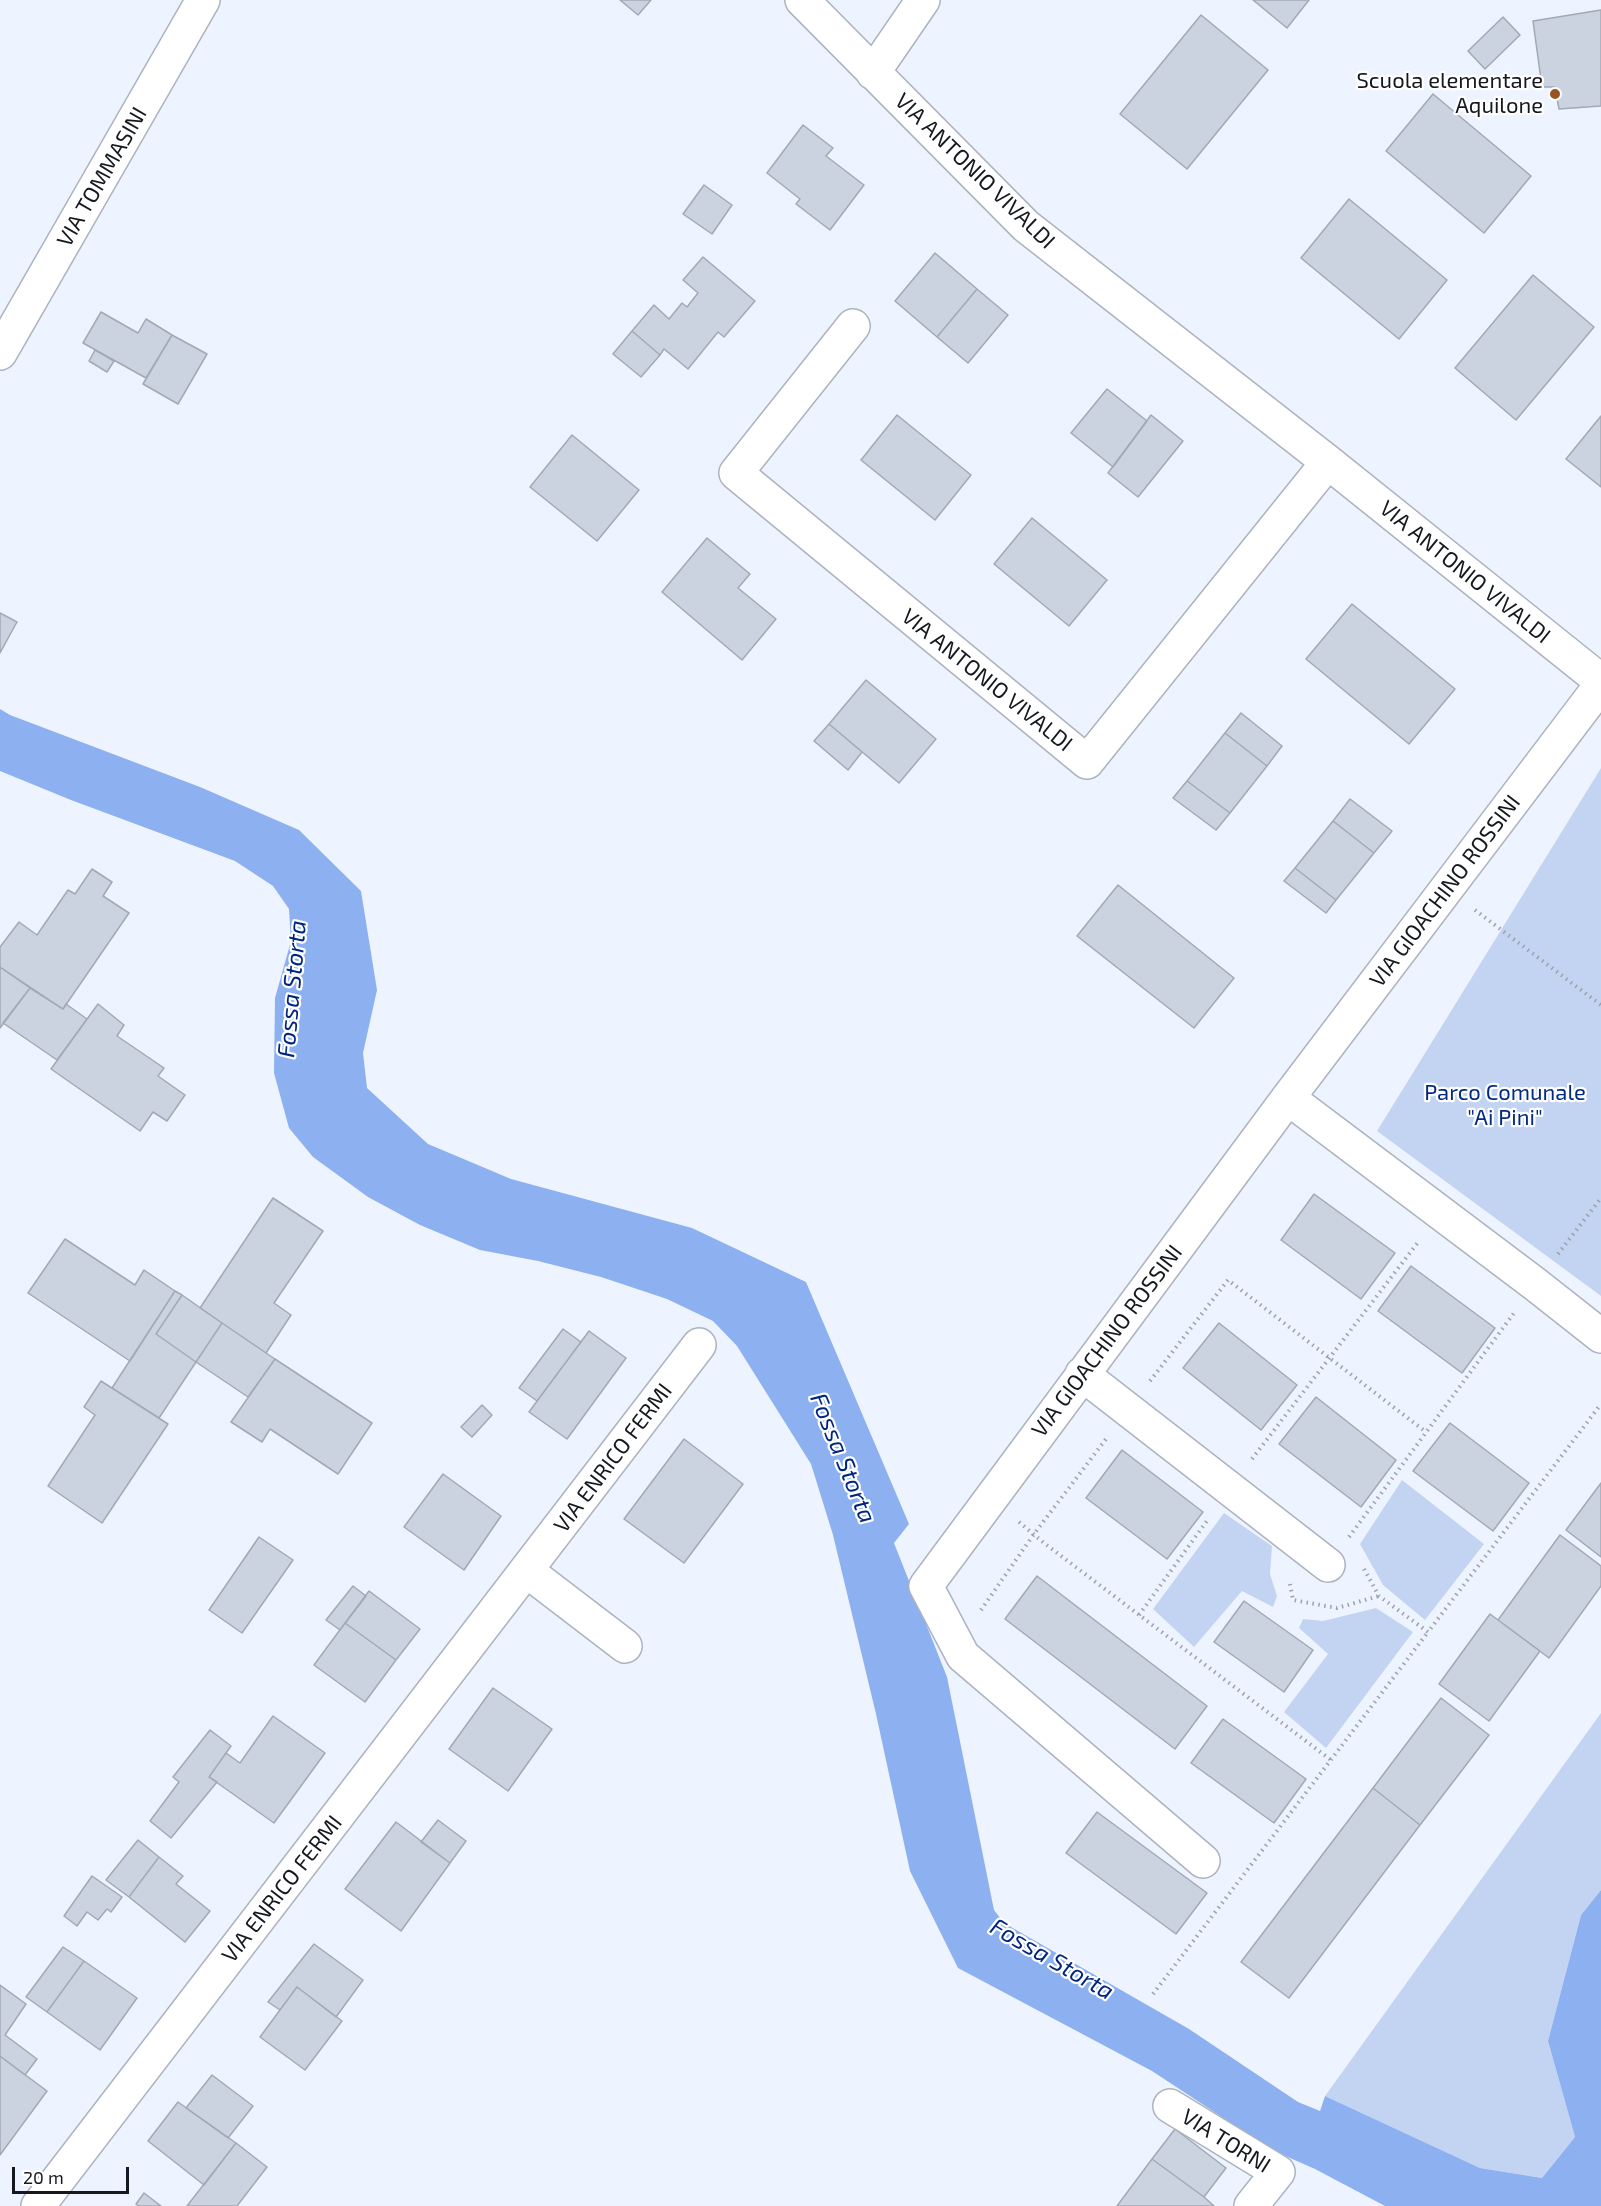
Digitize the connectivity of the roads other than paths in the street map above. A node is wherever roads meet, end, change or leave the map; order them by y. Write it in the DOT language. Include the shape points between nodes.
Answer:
graph roads {
  1 [pos="203,0"];
  2 [pos="802,0"];
  3 [pos="923,0"];
  4 [pos="873,73"];
  5 [pos="853,326"];
  6 [pos="0,353"];
  7 [pos="1328,462"];
  8 [pos="1601,683"];
  9 [pos="1288,1098"];
  10 [pos="1601,1336"];
  11 [pos="699,1345"];
  12 [pos="1082,1374"];
  13 [pos="1328,1565"];
  14 [pos="527,1571"];
  15 [pos="625,1647"];
  16 [pos="1203,1861"];
  17 [pos="1170,2106"];
  18 [pos="38,2206"];
  19 [pos="1251,2206"];
  1 -- 6 [label="street, VIA TOMMASINI"];
  2 -- 4 [label="street, VIA ANTONIO VIVALDI"];
  3 -- 4 [label="street"];
  4 -- 7 [label="street, VIA ANTONIO VIVALDI" via="1026,226"];
  5 -- 7 [label="street, VIA ANTONIO VIVALDI" via="735,473 1087,762"];
  7 -- 8 [label="street, VIA ANTONIO VIVALDI"];
  8 -- 9 [label="street, VIA GIOACHINO ROSSINI"];
  9 -- 10 [label="street"];
  9 -- 12 [label="street, VIA GIOACHINO ROSSINI"];
  11 -- 14 [label="street, VIA ENRICO FERMI"];
  12 -- 13 [label="street"];
  12 -- 16 [label="street, VIA GIOACHINO ROSSINI" via="926,1586 963,1656"];
  14 -- 15 [label="street"];
  14 -- 18 [label="street, VIA ENRICO FERMI"];
  17 -- 19 [label="street, VIA TORNI" via="1278,2172"];
}
